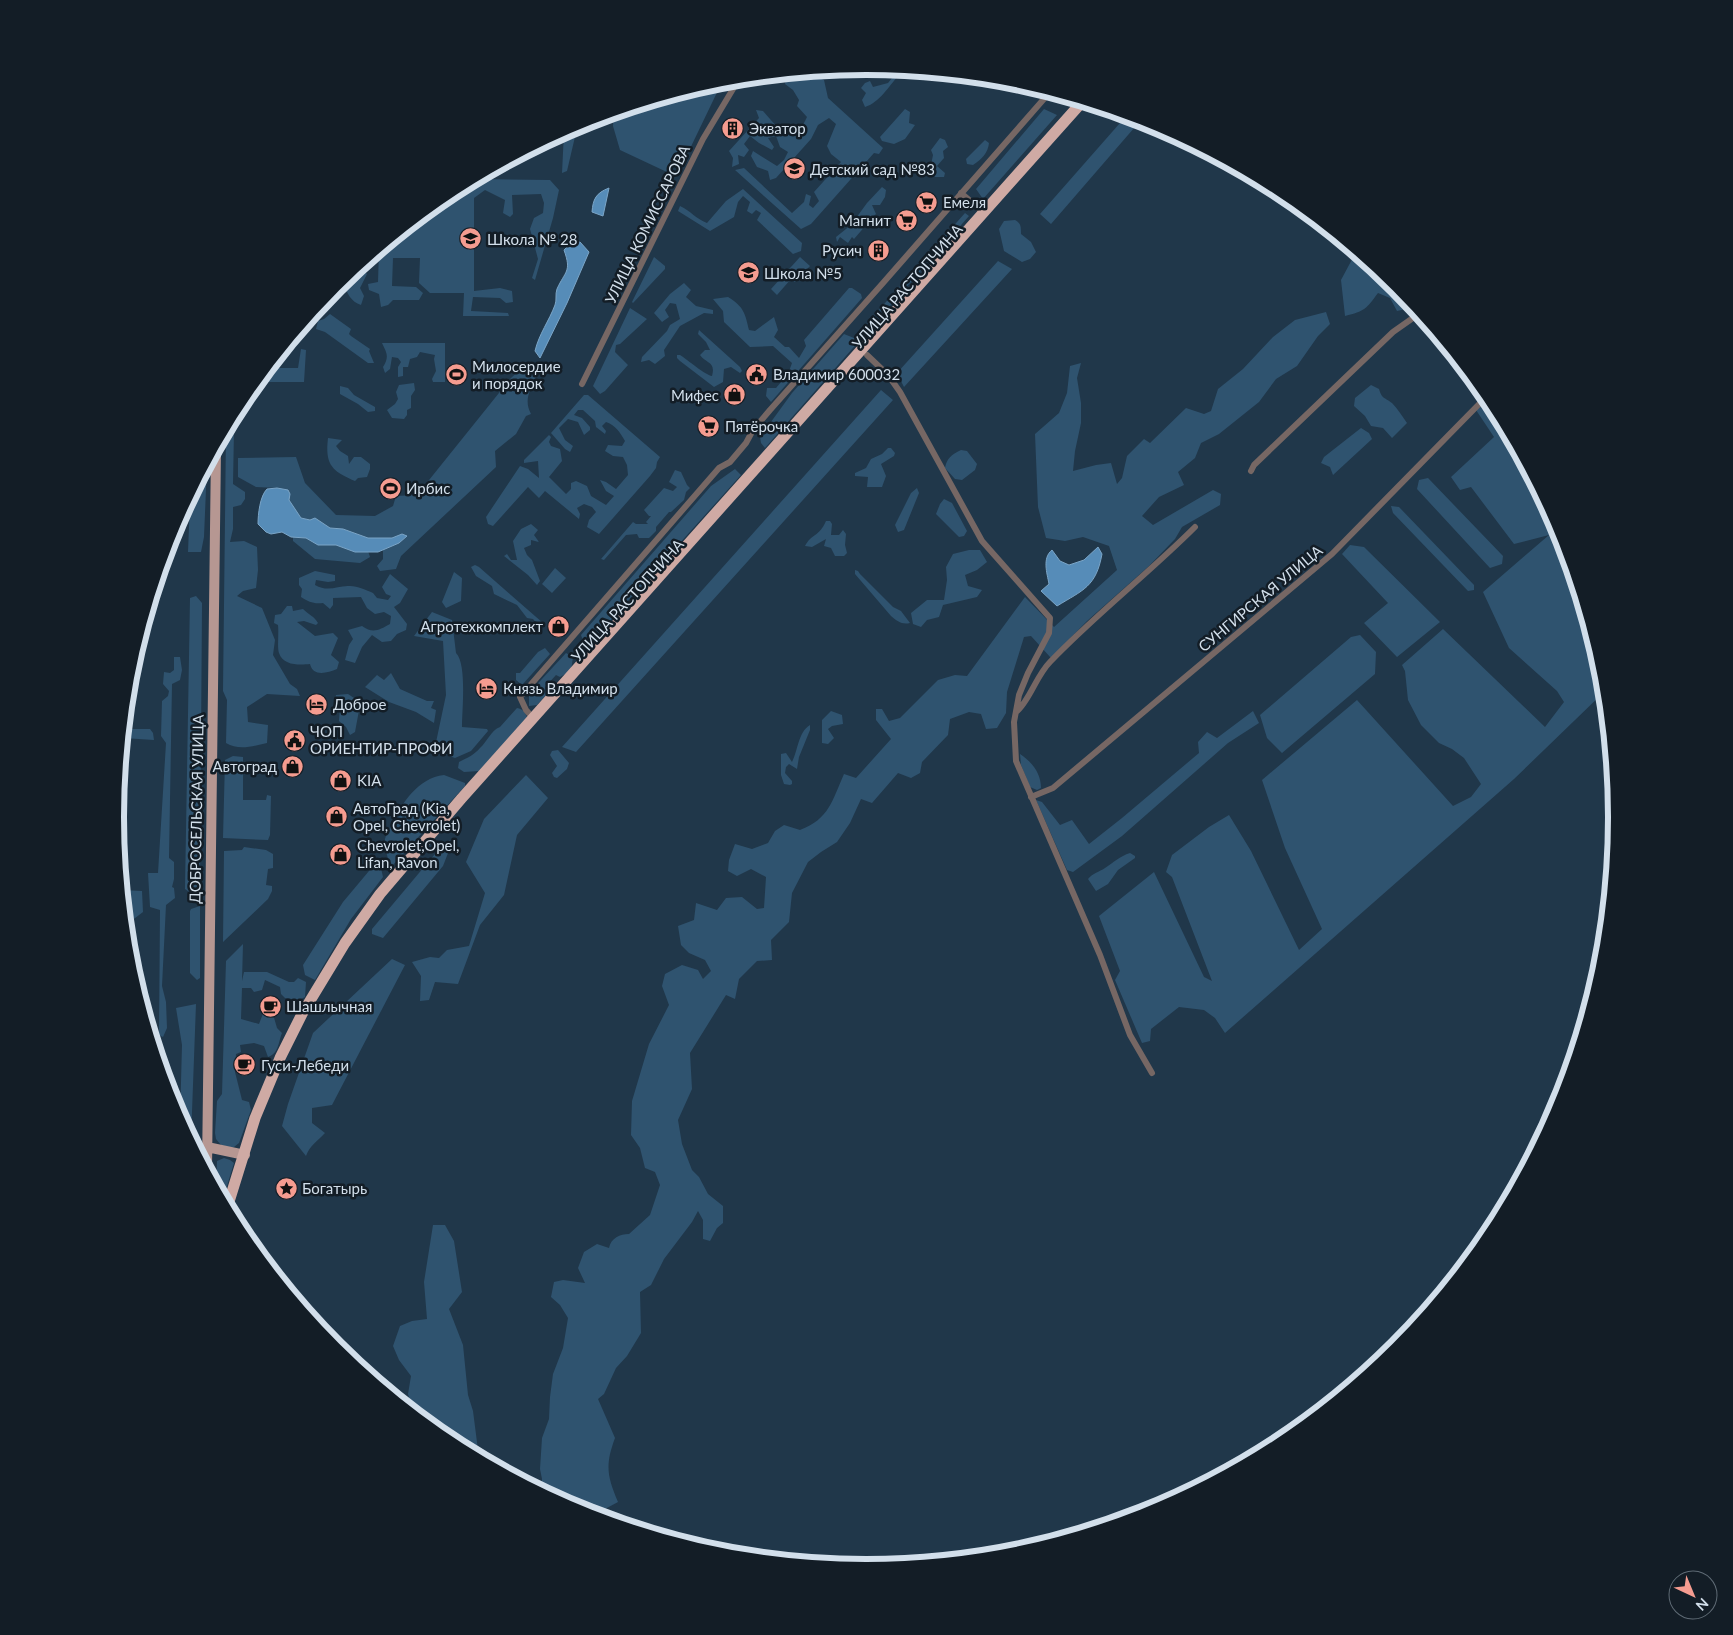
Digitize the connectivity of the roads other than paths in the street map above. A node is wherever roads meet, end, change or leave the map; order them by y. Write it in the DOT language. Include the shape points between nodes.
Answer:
graph roads {
  1 [pos="734,87"];
  2 [pos="1045,98"];
  3 [pos="1078,106"];
  4 [pos="1085,108"];
  5 [pos="961,193"];
  6 [pos="983,212"];
  7 [pos="1415,317"];
  8 [pos="866,355"];
  9 [pos="582,384"];
  10 [pos="1482,402"];
  11 [pos="216,460"];
  12 [pos="1251,471"];
  13 [pos="1195,528"];
  14 [pos="1016,712"];
  15 [pos="533,718"];
  16 [pos="1031,797"];
  17 [pos="1152,1073"];
  18 [pos="207,1147"];
  19 [pos="245,1155"];
  20 [pos="207,1158"];
  21 [pos="230,1201"];
  1 -- 9 [label="street, УЛИЦА КОМИССАРОВА" via="703,139"];
  2 -- 5 [label="street, УЛИЦА РАСТОПЧИНА"];
  3 -- 6 [label="highway, УЛИЦА РАСТОПЧИНА"];
  4 -- 8 [label="highway, УЛИЦА РАСТОПЧИНА"];
  5 -- 6 [label="street"];
  5 -- 15 [label="street, УЛИЦА РАСТОПЧИНА" via="770,410 730,462 719,468 520,697"];
  6 -- 15 [label="highway, УЛИЦА РАСТОПЧИНА"];
  7 -- 12 [label="street" via="1393,332"];
  8 -- 14 [label="street" via="900,392 982,541 1050,618 1049,633 1025,680"];
  8 -- 19 [label="highway, УЛИЦА РАСТОПЧИНА" via="385,898 353,942 300,1032"];
  10 -- 16 [label="street, СУНГИРСКАЯ УЛИЦА" via="1332,554 1053,788"];
  11 -- 18 [label="main road, ДОБРОСЕЛЬСКАЯ УЛИЦА"];
  13 -- 14 [label="street" via="1048,664"];
  14 -- 16 [label="street" via="1016,761"];
  15 -- 19 [label="highway, УЛИЦА РАСТОПЧИНА" via="408,860 345,944 302,1014 280,1058 255,1118"];
  16 -- 17 [label="street" via="1100,955 1130,1035"];
  18 -- 19 [label="main road"];
  18 -- 20 [label="main road, ДОБРОСЕЛЬСКАЯ УЛИЦА"];
  19 -- 21 [label="highway, УЛИЦА РАСТОПЧИНА"];
}
